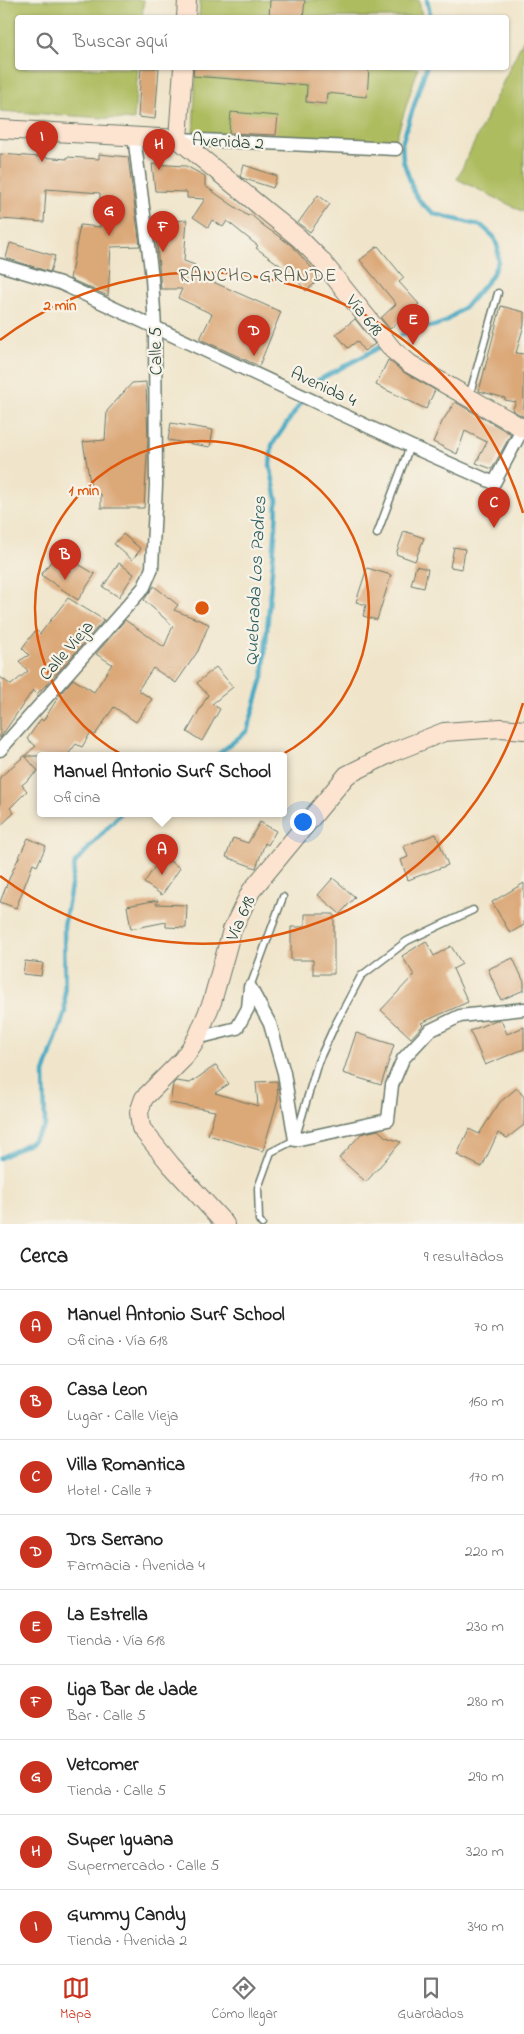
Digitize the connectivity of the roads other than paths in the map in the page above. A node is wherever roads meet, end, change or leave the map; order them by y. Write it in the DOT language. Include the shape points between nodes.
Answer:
graph roads {
  1 [pos="187,0"];
  2 [pos="186,15"];
  3 [pos="183,70"];
  4 [pos="0,128"];
  5 [pos="134,136"];
  6 [pos="178,139"];
  7 [pos="396,149"];
  8 [pos="0,265"];
  9 [pos="498,293"];
  10 [pos="155,328"];
  11 [pos="468,398"];
  12 [pos="523,428"];
  13 [pos="410,446"];
  14 [pos="377,534"];
  15 [pos="152,568"];
  16 [pos="524,730"];
  17 [pos="0,750"];
  18 [pos="283,897"];
  19 [pos="472,910"];
  20 [pos="250,987"];
  21 [pos="524,1009"];
  22 [pos="197,1038"];
  23 [pos="295,1140"];
  24 [pos="225,1224"];
  25 [pos="262,1224"];
  1 -- 2 [label="street"];
  3 -- 6 [label="street"];
  4 -- 5 [label="street, Avenida 2"];
  5 -- 6 [label="street, Avenida 2"];
  5 -- 10 [label="street, Calle 5"];
  6 -- 7 [label="street, Avenida 2"];
  6 -- 11 [label="street, Vía 618" via="299,238 320,259 393,350 410,364"];
  8 -- 10 [label="street, Avenida 4" via="60,283"];
  9 -- 11 [label="lane"];
  10 -- 13 [label="street, Avenida 4"];
  10 -- 15 [label="street, Calle 5" via="156,484"];
  11 -- 12 [label="street, Vía 618"];
  12 -- 13 [label="street, Avenida 4" via="494,483"];
  13 -- 14 [label="lane"];
  15 -- 17 [label="street, Calle Vieja" via="144,587"];
  16 -- 22 [label="street, Vía 618" via="501,728 444,732 347,775 251,891 232,930 212,1002"];
  18 -- 20 [label="lane"];
  19 -- 23 [label="lane" via="407,941 361,976 318,1062"];
  20 -- 22 [label="street" via="248,1008 237,1028"];
  20 -- 23 [label="street" via="270,1024 284,1073"];
  21 -- 23 [label="street" via="460,1016 429,1031 403,1058 392,1085 388,1120"];
  22 -- 24 [label="street, Vía 618" via="183,1059 144,1098 139,1112 141,1128"];
  23 -- 25 [label="lane" via="271,1152 258,1188 259,1220"];
}
